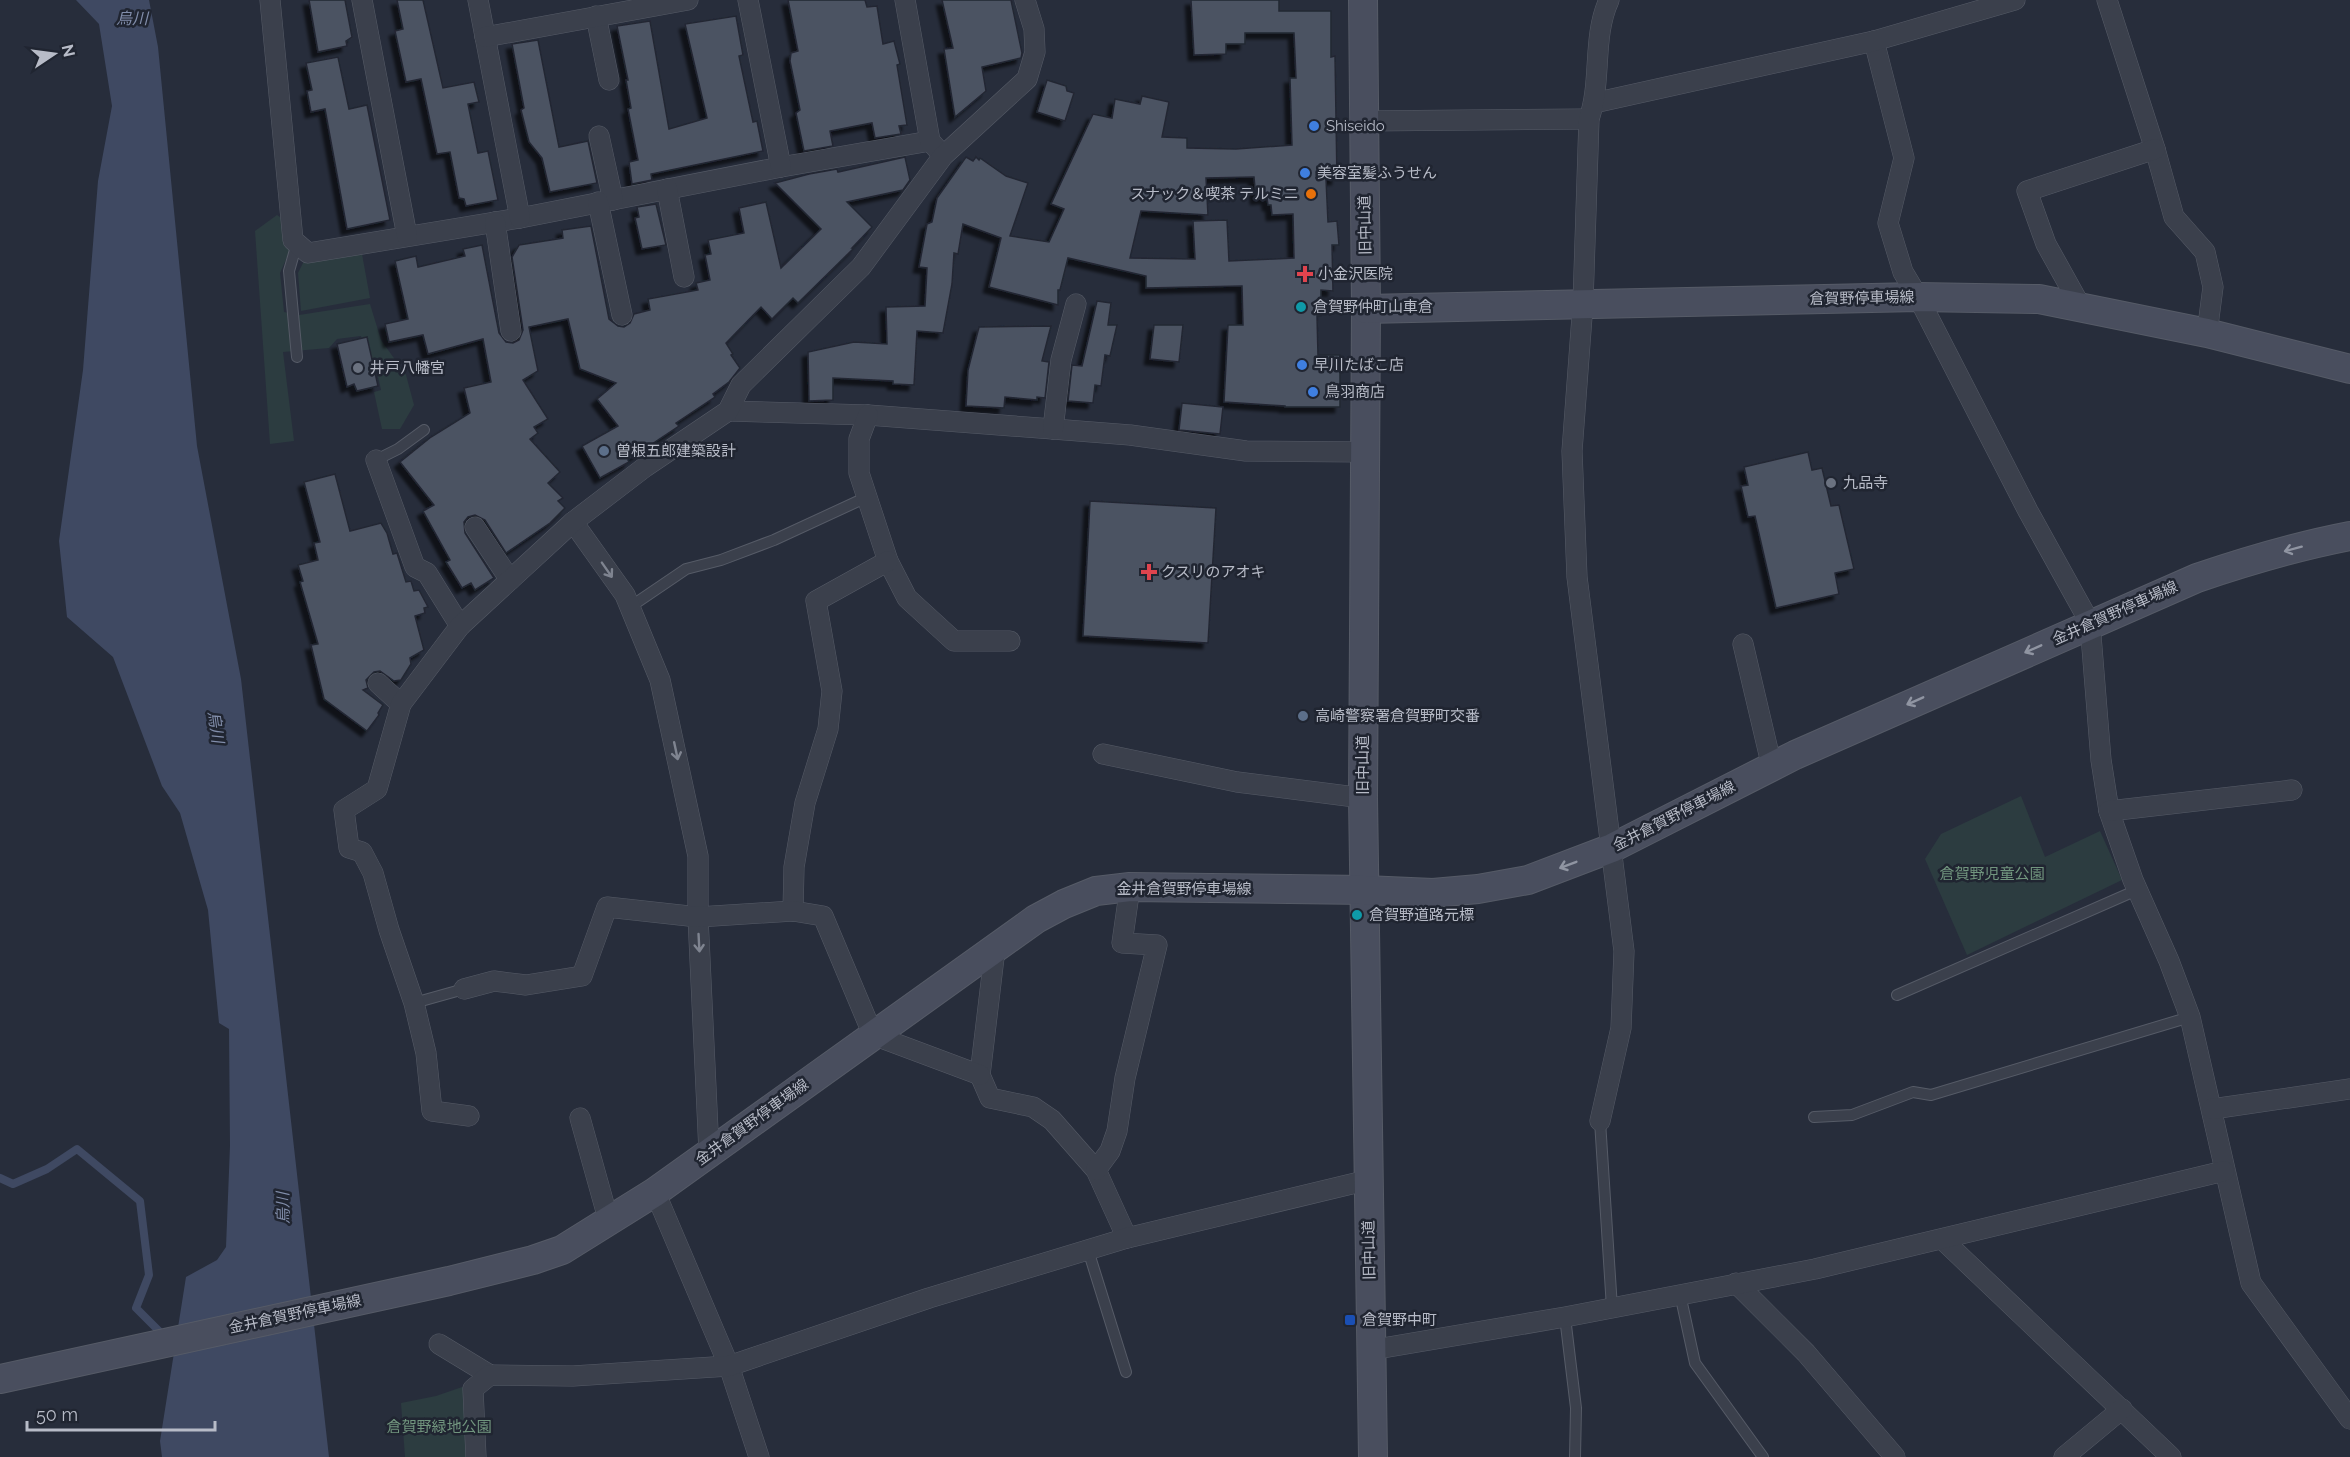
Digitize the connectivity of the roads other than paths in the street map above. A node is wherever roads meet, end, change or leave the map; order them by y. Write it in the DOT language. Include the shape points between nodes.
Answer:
graph roads {
  1 [pos="270,0"];
  2 [pos="362,0"];
  3 [pos="478,0"];
  4 [pos="688,0"];
  5 [pos="748,0"];
  6 [pos="905,0"];
  7 [pos="1025,0"];
  8 [pos="1363,0"];
  9 [pos="1609,0"];
  10 [pos="2015,0"];
  11 [pos="2107,0"];
  12 [pos="596,16"];
  13 [pos="485,37"];
  14 [pos="1874,41"];
  15 [pos="609,80"];
  16 [pos="1591,111"];
  17 [pos="1364,121"];
  18 [pos="599,136"];
  19 [pos="930,141"];
  20 [pos="2155,149"];
  21 [pos="944,156"];
  22 [pos="781,167"];
  23 [pos="667,189"];
  24 [pos="606,201"];
  25 [pos="520,218"];
  26 [pos="495,222"];
  27 [pos="407,236"];
  28 [pos="297,243"];
  29 [pos="684,277"];
  30 [pos="1918,297"];
  31 [pos="1583,303"];
  32 [pos="1076,304"];
  33 [pos="2081,307"];
  34 [pos="1366,309"];
  35 [pos="622,315"];
  36 [pos="511,331"];
  37 [pos="2207,333"];
  38 [pos="297,357"];
  39 [pos="2350,369"];
  40 [pos="728,411"];
  41 [pos="868,415"];
  42 [pos="1053,429"];
  43 [pos="424,430"];
  44 [pos="1366,452"];
  45 [pos="376,460"];
  46 [pos="867,497"];
  47 [pos="573,522"];
  48 [pos="475,527"];
  49 [pos="2350,536"];
  50 [pos="888,561"];
  51 [pos="510,580"];
  52 [pos="630,607"];
  53 [pos="2090,623"];
  54 [pos="460,626"];
  55 [pos="1010,641"];
  56 [pos="1743,644"];
  57 [pos="378,683"];
  58 [pos="401,704"];
  59 [pos="1102,754"];
  60 [pos="1772,767"];
  61 [pos="2292,790"];
  62 [pos="1363,798"];
  63 [pos="2109,811"];
  64 [pos="1612,848"];
  65 [pos="1130,887"];
  66 [pos="1365,890"];
  67 [pos="2137,890"];
  68 [pos="793,911"];
  69 [pos="698,917"];
  70 [pos="995,950"];
  71 [pos="464,989"];
  72 [pos="1897,995"];
  73 [pos="414,1004"];
  74 [pos="2190,1017"];
  75 [pos="873,1035"];
  76 [pos="981,1075"];
  77 [pos="2350,1089"];
  78 [pos="2212,1109"];
  79 [pos="469,1116"];
  80 [pos="1814,1117"];
  81 [pos="580,1118"];
  82 [pos="1600,1121"];
  83 [pos="709,1152"];
  84 [pos="1096,1170"];
  85 [pos="2224,1172"];
  86 [pos="1368,1180"];
  87 [pos="655,1192"];
  88 [pos="609,1222"];
  89 [pos="1127,1238"];
  90 [pos="1942,1239"];
  91 [pos="1088,1250"];
  92 [pos="1736,1283"];
  93 [pos="1680,1294"];
  94 [pos="1612,1308"];
  95 [pos="1565,1317"];
  96 [pos="439,1344"];
  97 [pos="1371,1350"];
  98 [pos="729,1366"];
  99 [pos="1126,1372"];
  100 [pos="490,1375"];
  101 [pos="0,1379"];
  102 [pos="2122,1409"];
  103 [pos="2350,1419"];
  104 [pos="476,1457"];
  105 [pos="759,1457"];
  106 [pos="1373,1457"];
  107 [pos="1575,1457"];
  108 [pos="1763,1457"];
  109 [pos="1895,1457"];
  110 [pos="2064,1457"];
  111 [pos="2171,1457"];
  1 -- 28 [label="street" via="293,240"];
  2 -- 27 [label="street"];
  3 -- 13 [label="street"];
  4 -- 12 [label="street"];
  5 -- 22 [label="street"];
  6 -- 19 [label="street"];
  7 -- 21 [label="street" via="1034,29 1035,51 1027,79"];
  8 -- 17 [label="main road, 旧中山道"];
  9 -- 16 [label="street" via="1602,14"];
  10 -- 14 [label="street"];
  11 -- 20 [label="street"];
  12 -- 13 [label="street"];
  12 -- 15 [label="street"];
  13 -- 25 [label="street"];
  14 -- 16 [label="street"];
  14 -- 30 [label="street" via="1904,158 1888,223 1903,272"];
  16 -- 17 [label="street"];
  16 -- 31 [label="street"];
  17 -- 34 [label="main road, 旧中山道"];
  18 -- 24 [label="street"];
  19 -- 21 [label="street"];
  19 -- 22 [label="street"];
  20 -- 33 [label="street" via="2027,191 2046,244"];
  20 -- 37 [label="street" via="2174,217 2205,252 2213,287"];
  21 -- 40 [label="street" via="861,267 741,385"];
  22 -- 23 [label="street"];
  23 -- 24 [label="street"];
  23 -- 29 [label="street"];
  24 -- 25 [label="street"];
  24 -- 35 [label="street"];
  25 -- 26 [label="street"];
  26 -- 27 [label="street"];
  26 -- 36 [label="street"];
  27 -- 28 [label="street" via="308,252"];
  28 -- 38 [label="lane" via="289,271"];
  30 -- 31 [label="main road, 倉賀野停車場線"];
  30 -- 33 [label="main road, 倉賀野停車場線" via="2039,299"];
  30 -- 53 [label="street"];
  31 -- 34 [label="main road, 倉賀野停車場線"];
  31 -- 64 [label="street" via="1572,452 1577,577"];
  32 -- 42 [label="street" via="1061,360"];
  33 -- 37 [label="main road, 倉賀野停車場線"];
  34 -- 44 [label="main road, 旧中山道"];
  37 -- 39 [label="main road, 倉賀野停車場線"];
  40 -- 41 [label="street"];
  40 -- 47 [label="street"];
  41 -- 42 [label="street"];
  41 -- 46 [label="street" via="859,439 858,473"];
  42 -- 44 [label="street" via="1246,451"];
  43 -- 45 [label="lane"];
  44 -- 62 [label="main road, 旧中山道"];
  45 -- 54 [label="street" via="415,567 427,573"];
  46 -- 50 [label="street"];
  46 -- 52 [label="lane" via="774,540 686,569"];
  47 -- 51 [label="street"];
  47 -- 52 [label="street, one-way"];
  48 -- 51 [label="street"];
  49 -- 53 [label="main road, 金井倉賀野停車場線, one-way" via="2197,578"];
  50 -- 55 [label="street" via="907,598 954,641"];
  50 -- 68 [label="street" via="816,602 832,691 828,729 805,803 794,867"];
  51 -- 54 [label="street"];
  52 -- 69 [label="street, one-way" via="663,692 698,856"];
  53 -- 60 [label="main road, 金井倉賀野停車場線, one-way"];
  53 -- 63 [label="street"];
  54 -- 58 [label="street"];
  56 -- 60 [label="street"];
  57 -- 58 [label="street"];
  58 -- 73 [label="street" via="376,789 344,810 349,848 362,852 373,873"];
  59 -- 62 [label="street" via="1237,782"];
  60 -- 64 [label="main road, 金井倉賀野停車場線"];
  61 -- 63 [label="street"];
  62 -- 66 [label="main road, 旧中山道"];
  63 -- 67 [label="street"];
  64 -- 66 [label="main road, 金井倉賀野停車場線, one-way" via="1528,880 1503,885 1433,893"];
  64 -- 82 [label="street" via="1624,951 1622,1017"];
  65 -- 66 [label="main road, 金井倉賀野停車場線"];
  65 -- 70 [label="main road, 金井倉賀野停車場線" via="1096,891 1064,904 1036,919"];
  65 -- 84 [label="street" via="1122,943 1156,945 1125,1078 1117,1131 1110,1151"];
  66 -- 86 [label="main road, 旧中山道"];
  67 -- 72 [label="lane"];
  67 -- 74 [label="street"];
  68 -- 69 [label="street"];
  68 -- 75 [label="street" via="823,916"];
  69 -- 71 [label="street" via="607,907 582,976 526,985 494,981"];
  69 -- 83 [label="street, one-way"];
  70 -- 75 [label="main road, 金井倉賀野停車場線"];
  70 -- 76 [label="street"];
  71 -- 73 [label="lane"];
  73 -- 79 [label="street" via="426,1053 432,1111"];
  74 -- 78 [label="street"];
  74 -- 80 [label="lane" via="1931,1095 1913,1092 1852,1115"];
  75 -- 76 [label="street"];
  75 -- 83 [label="main road, 金井倉賀野停車場線"];
  76 -- 84 [label="street" via="990,1098 1033,1107 1052,1120"];
  77 -- 78 [label="street"];
  78 -- 85 [label="street"];
  81 -- 88 [label="street"];
  82 -- 94 [label="lane"];
  83 -- 87 [label="main road, 金井倉賀野停車場線"];
  84 -- 89 [label="street"];
  85 -- 90 [label="street"];
  85 -- 103 [label="street" via="2251,1283"];
  86 -- 89 [label="street"];
  86 -- 97 [label="main road, 旧中山道"];
  87 -- 88 [label="main road, 金井倉賀野停車場線"];
  87 -- 98 [label="street"];
  88 -- 101 [label="main road, 金井倉賀野停車場線" via="562,1250 533,1260"];
  89 -- 91 [label="street"];
  90 -- 92 [label="street"];
  90 -- 102 [label="street"];
  91 -- 98 [label="street" via="929,1298"];
  91 -- 99 [label="lane"];
  92 -- 93 [label="street"];
  92 -- 109 [label="street" via="1806,1353"];
  93 -- 94 [label="street"];
  93 -- 108 [label="lane" via="1695,1364"];
  94 -- 95 [label="street"];
  95 -- 97 [label="street"];
  95 -- 107 [label="lane" via="1576,1408"];
  96 -- 100 [label="street"];
  97 -- 106 [label="main road, 旧中山道"];
  98 -- 100 [label="street" via="573,1376"];
  98 -- 105 [label="street"];
  100 -- 104 [label="street" via="473,1389"];
  102 -- 110 [label="street"];
  102 -- 111 [label="street"];
}
